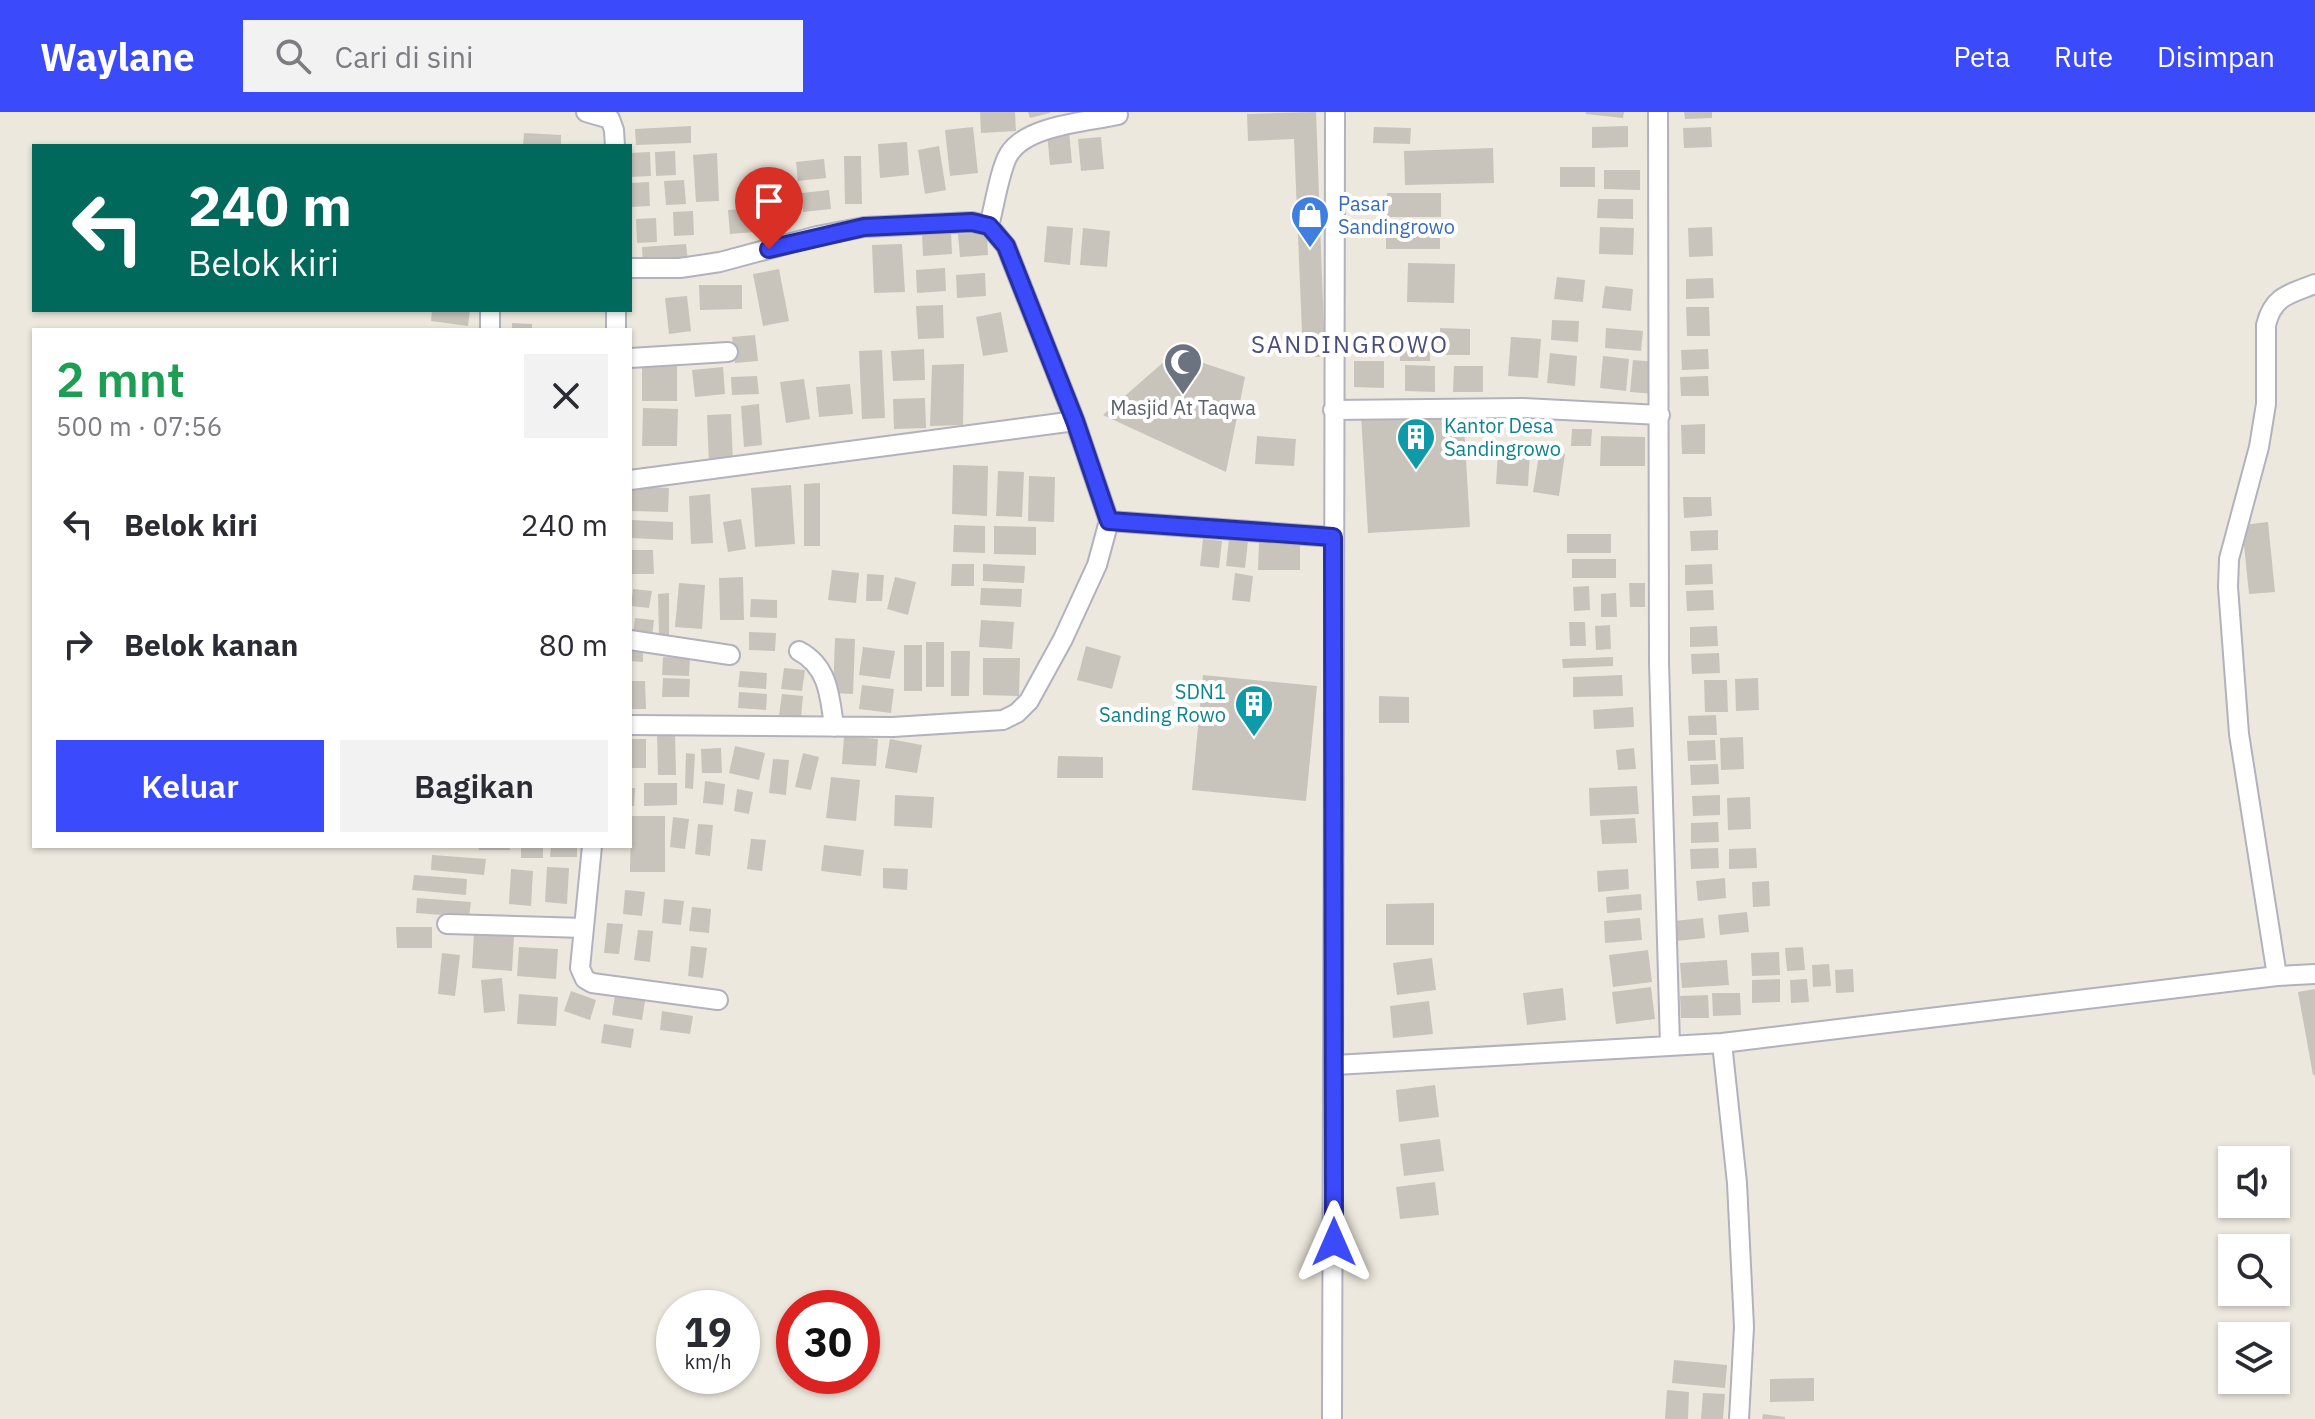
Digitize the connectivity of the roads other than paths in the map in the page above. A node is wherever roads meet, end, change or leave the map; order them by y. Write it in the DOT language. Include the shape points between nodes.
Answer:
graph roads {
  1 [pos="586,112"];
  2 [pos="1335,112"];
  3 [pos="1658,112"];
  4 [pos="1118,115"];
  5 [pos="615,144"];
  6 [pos="989,226"];
  7 [pos="632,268"];
  8 [pos="2315,284"];
  9 [pos="728,352"];
  10 [pos="632,358"];
  11 [pos="1333,410"];
  12 [pos="1660,415"];
  13 [pos="1075,421"];
  14 [pos="632,480"];
  15 [pos="1109,521"];
  16 [pos="1333,537"];
  17 [pos="632,640"];
  18 [pos="799,651"];
  19 [pos="730,655"];
  20 [pos="632,725"];
  21 [pos="834,727"];
  22 [pos="592,848"];
  23 [pos="447,924"];
  24 [pos="584,928"];
  25 [pos="2315,974"];
  26 [pos="2277,976"];
  27 [pos="718,1000"];
  28 [pos="1722,1043"];
  29 [pos="1670,1045"];
  30 [pos="1335,1065"];
  31 [pos="1332,1419"];
  32 [pos="1739,1419"];
  1 -- 5 [label="street" via="610,119"];
  2 -- 11 [label="street"];
  3 -- 12 [label="street"];
  4 -- 6 [label="street" via="1026,137 1009,153"];
  6 -- 7 [label="street" via="972,222 864,227 720,262"];
  6 -- 13 [label="street" via="1006,246"];
  8 -- 26 [label="street" via="2279,299 2268,315 2266,404 2229,559 2239,734"];
  9 -- 10 [label="street"];
  11 -- 12 [label="street" via="1523,408"];
  11 -- 16 [label="street"];
  12 -- 29 [label="street" via="1659,663"];
  13 -- 14 [label="street"];
  13 -- 15 [label="street"];
  15 -- 16 [label="street"];
  15 -- 21 [label="street" via="1097,565 1063,639 1017,713 1003,720"];
  16 -- 30 [label="street"];
  17 -- 19 [label="street"];
  18 -- 21 [label="street" via="822,671"];
  20 -- 21 [label="street"];
  22 -- 24 [label="street"];
  23 -- 24 [label="street"];
  24 -- 27 [label="street" via="580,968 592,983"];
  25 -- 26 [label="street"];
  26 -- 28 [label="street"];
  28 -- 29 [label="street"];
  28 -- 32 [label="street" via="1744,1313"];
  29 -- 30 [label="street"];
  30 -- 31 [label="street"];
}
